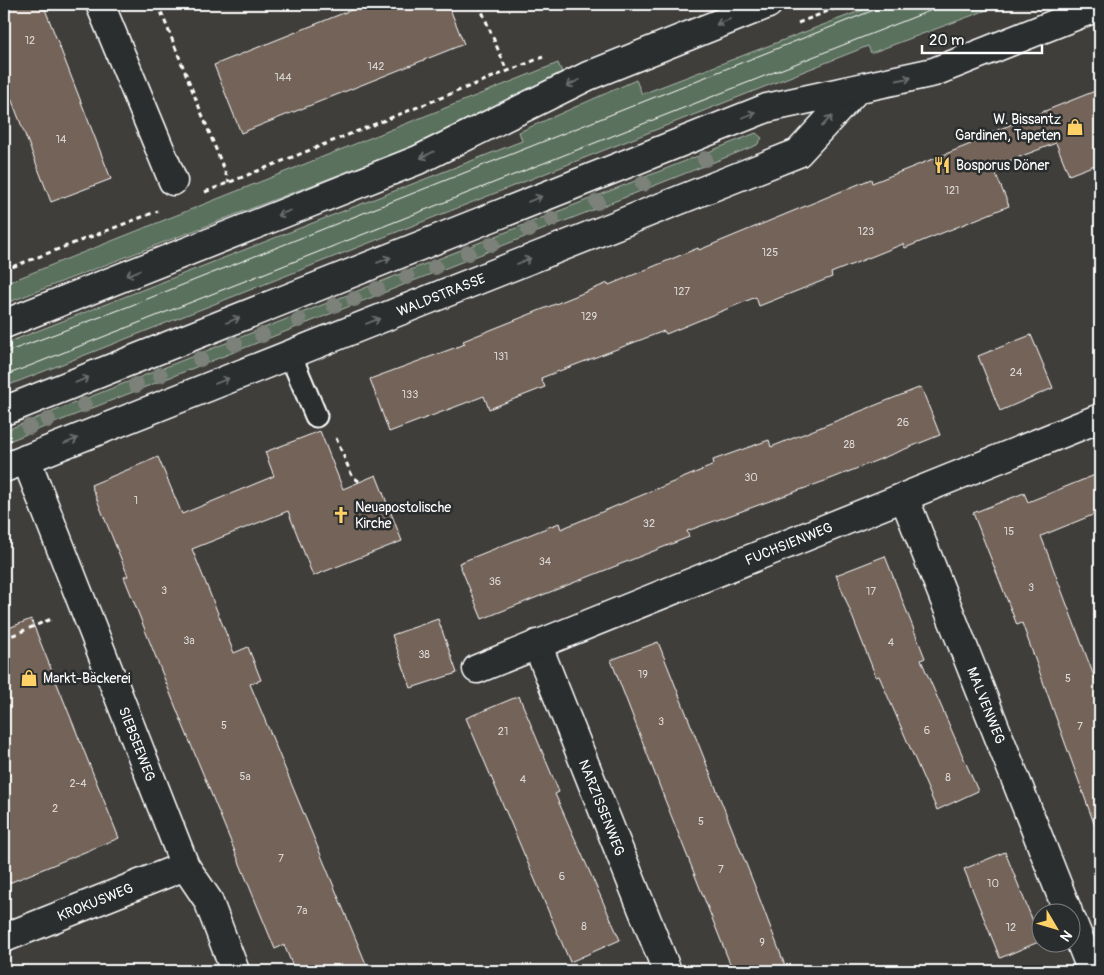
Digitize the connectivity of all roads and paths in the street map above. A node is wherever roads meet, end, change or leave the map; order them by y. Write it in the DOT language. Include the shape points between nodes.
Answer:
graph roads {
  1 [pos="100,4"];
  2 [pos="158,4"];
  3 [pos="479,4"];
  4 [pos="768,4"];
  5 [pos="1100,6"];
  6 [pos="544,56"];
  7 [pos="507,71"];
  8 [pos="857,89"];
  9 [pos="173,181"];
  10 [pos="229,182"];
  11 [pos="198,196"];
  12 [pos="164,209"];
  13 [pos="4,270"];
  14 [pos="4,324"];
  15 [pos="290,354"];
  16 [pos="4,411"];
  17 [pos="316,416"];
  18 [pos="1100,418"];
  19 [pos="15,463"];
  20 [pos="360,482"];
  21 [pos="904,497"];
  22 [pos="82,606"];
  23 [pos="4,639"];
  24 [pos="537,644"];
  25 [pos="477,668"];
  26 [pos="185,866"];
  27 [pos="1064,902"];
  28 [pos="4,938"];
  29 [pos="1082,946"];
  30 [pos="235,971"];
  31 [pos="667,971"];
  32 [pos="1092,971"];
  1 -- 9 [label="street"];
  2 -- 10 [label="path"];
  3 -- 7 [label="path"];
  4 -- 14 [label="street, one-way" via="588,76 418,160"];
  8 -- 5 [label="street, one-way" via="934,72"];
  6 -- 7 [label="path"];
  7 -- 10 [label="path"];
  15 -- 8 [label="street, WALDSTRASSE, one-way" via="798,153"];
  16 -- 8 [label="street, one-way" via="758,111"];
  10 -- 11 [label="path"];
  12 -- 13 [label="path"];
  15 -- 17 [label="lane"];
  19 -- 15 [label="street, WALDSTRASSE, one-way"];
  17 -- 20 [label="path" via="326,413 352,476"];
  18 -- 21 [label="street, FUCHSIENWEG"];
  19 -- 22 [label="street, SIEBSEEWEG"];
  21 -- 24 [label="street, FUCHSIENWEG"];
  21 -- 27 [label="street, MALVENWEG"];
  22 -- 23 [label="path"];
  22 -- 26 [label="street, SIEBSEEWEG"];
  24 -- 25 [label="street, FUCHSIENWEG"];
  24 -- 31 [label="street, NARZISSENWEG"];
  26 -- 28 [label="street, KROKUSWEG"];
  26 -- 30 [label="street, SIEBSEEWEG" via="208,900"];
  29 -- 32 [label="street"];
}
